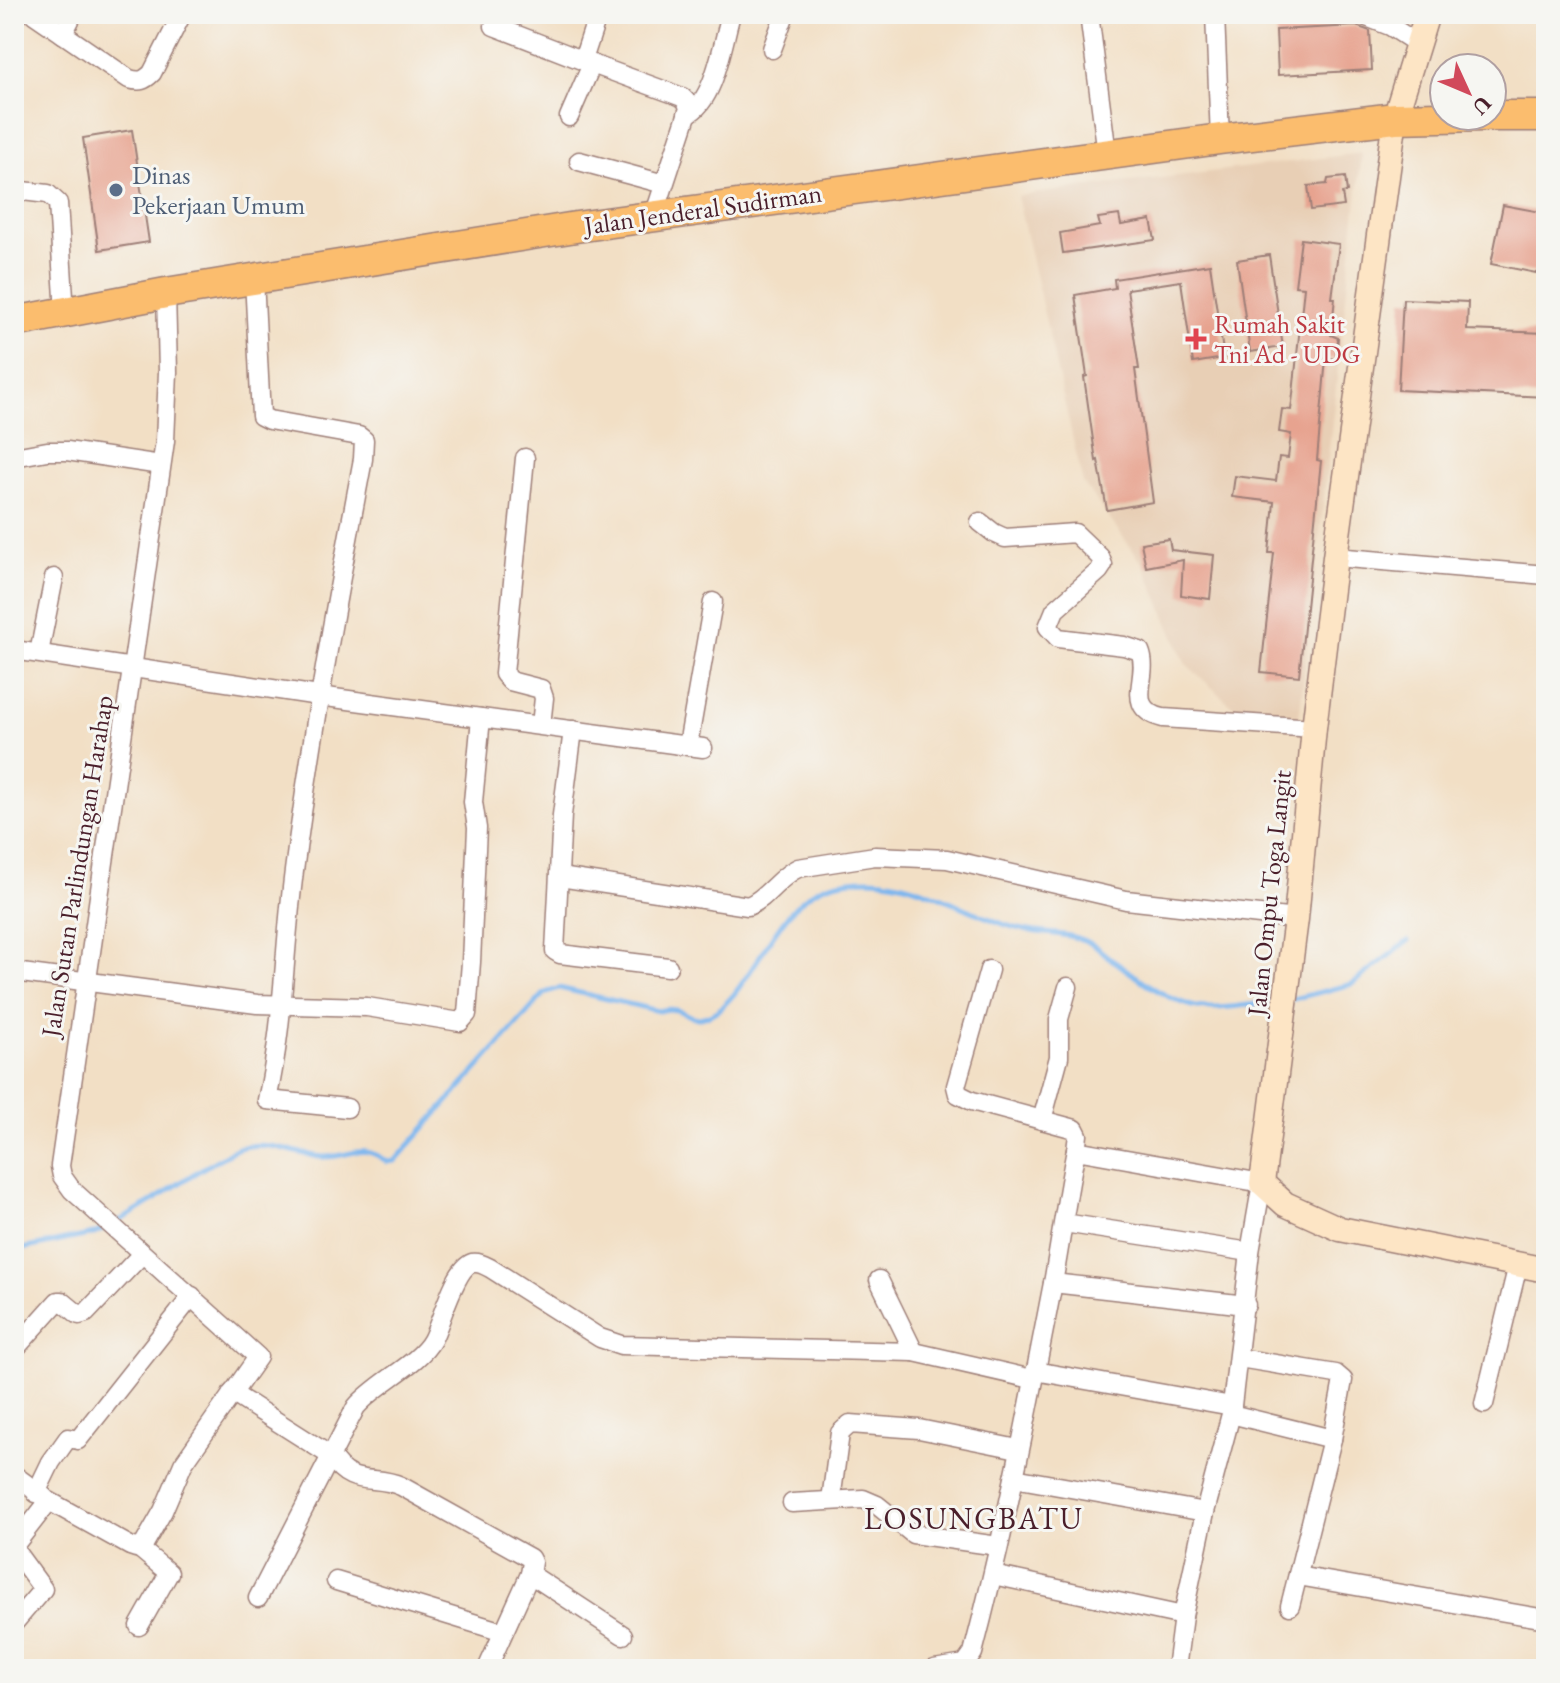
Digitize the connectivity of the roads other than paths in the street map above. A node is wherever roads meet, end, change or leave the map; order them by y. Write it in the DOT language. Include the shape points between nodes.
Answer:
graph roads {
  1 [pos="34,14"];
  2 [pos="73,14"];
  3 [pos="182,14"];
  4 [pos="598,14"];
  5 [pos="731,14"];
  6 [pos="785,14"];
  7 [pos="1089,14"];
  8 [pos="1215,14"];
  9 [pos="1359,14"];
  10 [pos="1427,14"];
  11 [pos="494,26"];
  12 [pos="63,34"];
  13 [pos="1418,44"];
  14 [pos="772,49"];
  15 [pos="587,62"];
  16 [pos="687,114"];
  17 [pos="1508,116"];
  18 [pos="1546,116"];
  19 [pos="569,117"];
  20 [pos="1428,117"];
  21 [pos="1395,118"];
  22 [pos="1220,139"];
  23 [pos="1107,154"];
  24 [pos="579,161"];
  25 [pos="664,184"];
  26 [pos="14,190"];
  27 [pos="654,216"];
  28 [pos="254,279"];
  29 [pos="166,293"];
  30 [pos="65,313"];
  31 [pos="14,322"];
  32 [pos="14,457"];
  33 [pos="525,458"];
  34 [pos="161,465"];
  35 [pos="980,522"];
  36 [pos="1335,557"];
  37 [pos="1546,575"];
  38 [pos="54,578"];
  39 [pos="713,602"];
  40 [pos="14,650"];
  41 [pos="39,653"];
  42 [pos="133,666"];
  43 [pos="319,696"];
  44 [pos="481,718"];
  45 [pos="541,725"];
  46 [pos="1314,728"];
  47 [pos="573,730"];
  48 [pos="560,877"];
  49 [pos="1296,919"];
  50 [pos="668,967"];
  51 [pos="989,970"];
  52 [pos="14,972"];
  53 [pos="84,982"];
  54 [pos="1068,987"];
  55 [pos="281,1005"];
  56 [pos="347,1108"];
  57 [pos="1042,1120"];
  58 [pos="1076,1150"];
  59 [pos="1262,1183"];
  60 [pos="1064,1223"];
  61 [pos="1250,1252"];
  62 [pos="142,1254"];
  63 [pos="1518,1265"];
  64 [pos="1546,1270"];
  65 [pos="879,1280"];
  66 [pos="1053,1283"];
  67 [pos="192,1296"];
  68 [pos="1246,1305"];
  69 [pos="14,1350"];
  70 [pos="914,1352"];
  71 [pos="1239,1358"];
  72 [pos="1034,1375"];
  73 [pos="232,1393"];
  74 [pos="1484,1404"];
  75 [pos="1232,1410"];
  76 [pos="1332,1439"];
  77 [pos="1018,1449"];
  78 [pos="331,1456"];
  79 [pos="14,1475"];
  80 [pos="1014,1478"];
  81 [pos="43,1497"];
  82 [pos="831,1500"];
  83 [pos="792,1503"];
  84 [pos="1205,1512"];
  85 [pos="998,1546"];
  86 [pos="139,1548"];
  87 [pos="530,1574"];
  88 [pos="993,1575"];
  89 [pos="1298,1576"];
  90 [pos="336,1581"];
  91 [pos="258,1598"];
  92 [pos="1290,1606"];
  93 [pos="1183,1616"];
  94 [pos="1546,1619"];
  95 [pos="14,1623"];
  96 [pos="139,1626"];
  97 [pos="503,1632"];
  98 [pos="623,1635"];
  99 [pos="488,1669"];
  100 [pos="934,1669"];
  101 [pos="1176,1669"];
  1 -- 12 [label="street"];
  2 -- 12 [label="street"];
  3 -- 12 [label="street" via="152,73 138,82"];
  4 -- 15 [label="street"];
  5 -- 16 [label="street" via="711,85 700,105"];
  6 -- 14 [label="street"];
  7 -- 23 [label="street"];
  8 -- 22 [label="street"];
  9 -- 13 [label="street"];
  10 -- 13 [label="main road, Jalan Ompu Toga Langit"];
  11 -- 15 [label="street"];
  13 -- 21 [label="main road, Jalan Ompu Toga Langit"];
  15 -- 16 [label="street" via="682,97"];
  15 -- 19 [label="street"];
  16 -- 25 [label="street"];
  17 -- 18 [label="highway"];
  20 -- 21 [label="highway, Jalan Jenderal Sudirman"];
  21 -- 22 [label="highway, Jalan Jenderal Sudirman"];
  21 -- 36 [label="main road, Jalan Ompu Toga Langit"];
  22 -- 23 [label="highway, Jalan Jenderal Sudirman"];
  23 -- 27 [label="highway, Jalan Jenderal Sudirman"];
  24 -- 25 [label="street"];
  25 -- 27 [label="street"];
  26 -- 30 [label="street" via="48,194 58,203"];
  27 -- 28 [label="highway, Jalan Jenderal Sudirman"];
  28 -- 29 [label="highway, Jalan Jenderal Sudirman"];
  28 -- 43 [label="street" via="261,416 364,440"];
  29 -- 30 [label="highway, Jalan Jenderal Sudirman"];
  29 -- 34 [label="street, Jalan Sutan Parlindungan Harahap" via="167,407"];
  30 -- 31 [label="highway, Jalan Jenderal Sudirman"];
  32 -- 34 [label="street" via="67,451"];
  33 -- 45 [label="street" via="504,674 510,681 541,689"];
  34 -- 42 [label="street, Jalan Sutan Parlindungan Harahap"];
  35 -- 46 [label="street" via="1005,538 1075,533 1100,557 1099,571 1055,610 1048,627 1058,638 1140,651 1140,699 1149,713"];
  36 -- 37 [label="street"];
  36 -- 46 [label="main road, Jalan Ompu Toga Langit"];
  38 -- 41 [label="street"];
  39 -- 47 [label="street" via="695,747"];
  40 -- 41 [label="street"];
  41 -- 42 [label="street"];
  42 -- 43 [label="street"];
  42 -- 53 [label="street, Jalan Sutan Parlindungan Harahap"];
  43 -- 44 [label="street"];
  43 -- 55 [label="street" via="293,874"];
  44 -- 45 [label="street"];
  44 -- 55 [label="street" via="466,1017 457,1022 367,1007"];
  45 -- 47 [label="street"];
  46 -- 49 [label="main road, Jalan Ompu Toga Langit"];
  47 -- 48 [label="street"];
  48 -- 49 [label="street" via="748,906 798,868 875,856 916,857 961,862 1126,900"];
  48 -- 50 [label="street" via="557,953"];
  49 -- 59 [label="main road, Jalan Ompu Toga Langit"];
  51 -- 57 [label="street" via="956,1090 972,1101"];
  52 -- 53 [label="street"];
  53 -- 55 [label="street"];
  53 -- 62 [label="street, Jalan Sutan Parlindungan Harahap" via="62,1176"];
  54 -- 57 [label="street" via="1059,1019 1059,1057"];
  55 -- 56 [label="street" via="267,1100"];
  57 -- 58 [label="street" via="1075,1129"];
  58 -- 59 [label="street"];
  58 -- 60 [label="street"];
  59 -- 61 [label="street, Jalan Ompu Toga Langit"];
  59 -- 63 [label="main road" via="1285,1204 1340,1229"];
  60 -- 61 [label="street"];
  60 -- 66 [label="street"];
  61 -- 68 [label="street, Jalan Ompu Toga Langit"];
  62 -- 67 [label="street, Jalan Sutan Parlindungan Harahap"];
  62 -- 69 [label="street" via="86,1313 79,1315 62,1301 56,1303"];
  63 -- 64 [label="main road"];
  63 -- 74 [label="street"];
  65 -- 70 [label="street"];
  66 -- 68 [label="street"];
  66 -- 72 [label="street"];
  67 -- 73 [label="street, Jalan Sutan Parlindungan Harahap" via="258,1357"];
  67 -- 81 [label="street" via="78,1440 68,1438 51,1462"];
  68 -- 71 [label="street, Jalan Ompu Toga Langit"];
  70 -- 72 [label="street"];
  70 -- 78 [label="street" via="621,1345 600,1338 490,1268 472,1264 459,1277 427,1348 361,1400"];
  71 -- 75 [label="street, Jalan Ompu Toga Langit"];
  71 -- 76 [label="street" via="1339,1375 1343,1383"];
  72 -- 75 [label="street"];
  72 -- 77 [label="street"];
  73 -- 78 [label="street"];
  73 -- 86 [label="street, Jalan Sutan Parlindungan Harahap" via="183,1464 154,1530"];
  75 -- 76 [label="street"];
  75 -- 84 [label="street, Jalan Ompu Toga Langit"];
  76 -- 89 [label="street"];
  77 -- 80 [label="street"];
  77 -- 82 [label="street" via="919,1429 850,1424 840,1433"];
  78 -- 87 [label="street" via="348,1473 401,1486 528,1556"];
  78 -- 91 [label="street"];
  79 -- 81 [label="street"];
  80 -- 84 [label="street"];
  80 -- 85 [label="street"];
  81 -- 86 [label="street"];
  81 -- 95 [label="street" via="14,1546 43,1589"];
  82 -- 83 [label="street"];
  82 -- 85 [label="street" via="869,1501 913,1534"];
  84 -- 93 [label="street, Jalan Ompu Toga Langit"];
  85 -- 88 [label="street"];
  86 -- 96 [label="street" via="169,1573"];
  87 -- 97 [label="street"];
  87 -- 98 [label="street"];
  88 -- 93 [label="street"];
  88 -- 100 [label="street" via="970,1659 960,1666"];
  89 -- 92 [label="street"];
  89 -- 94 [label="street"];
  90 -- 97 [label="street"];
  93 -- 101 [label="street, Jalan Ompu Toga Langit"];
  97 -- 99 [label="street"];
}
